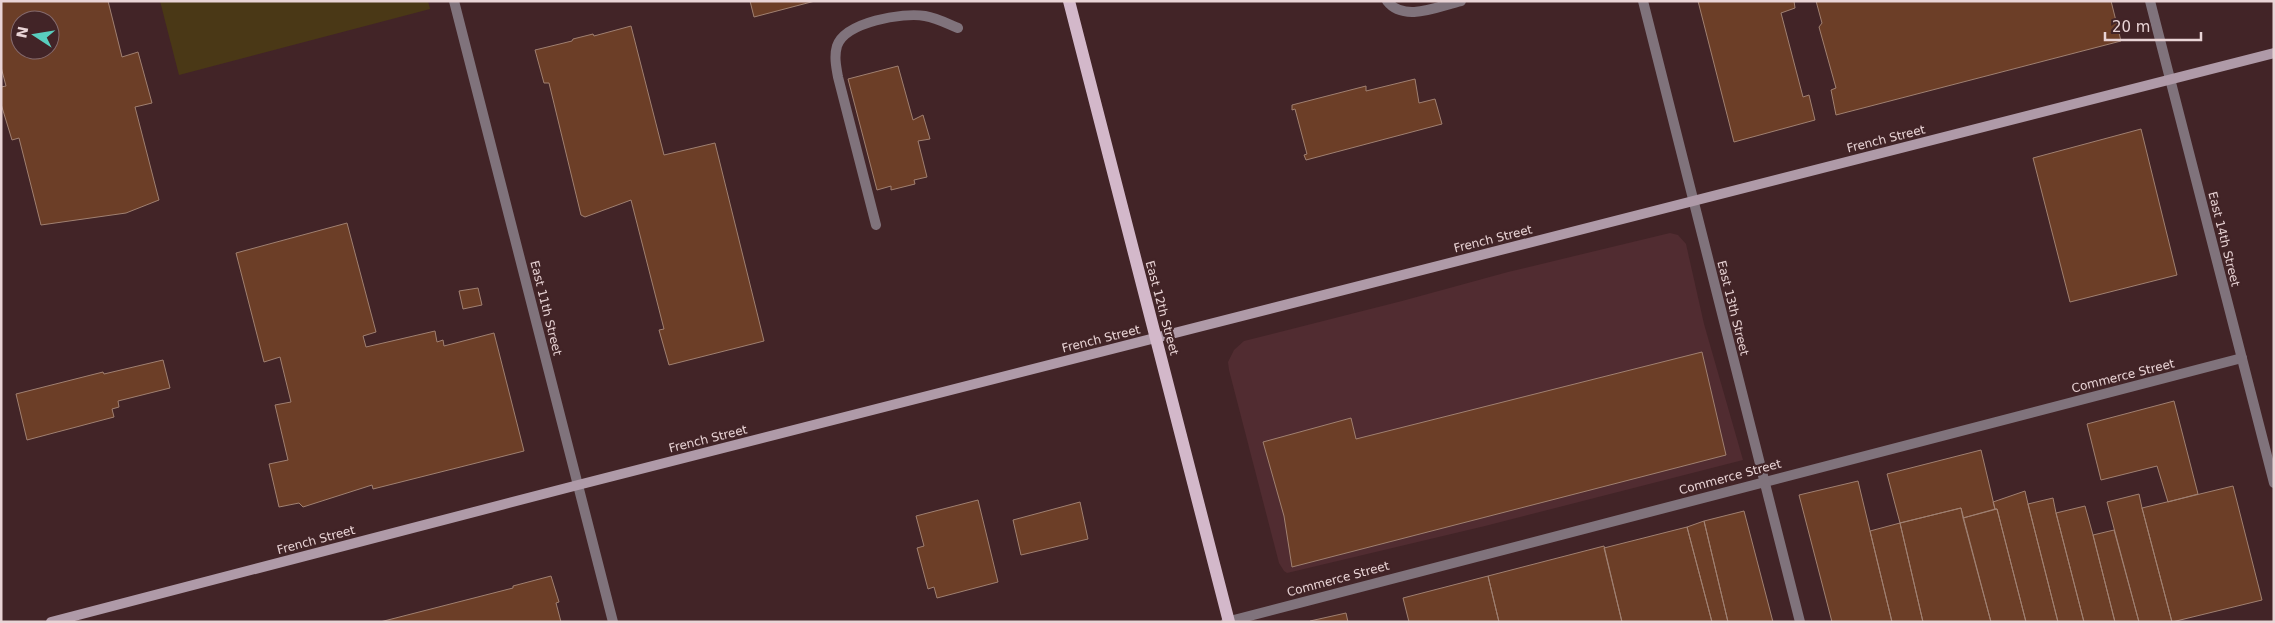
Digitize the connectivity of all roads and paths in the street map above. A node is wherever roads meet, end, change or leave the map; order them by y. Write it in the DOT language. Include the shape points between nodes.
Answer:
graph roads {
  1 [pos="454,1"];
  2 [pos="1069,1"];
  3 [pos="1387,1"];
  4 [pos="1461,1"];
  5 [pos="1642,1"];
  6 [pos="2150,1"];
  7 [pos="958,28"];
  8 [pos="2274,53"];
  9 [pos="2170,80"];
  10 [pos="1693,201"];
  11 [pos="876,225"];
  12 [pos="1156,338"];
  13 [pos="2242,358"];
  14 [pos="1764,481"];
  15 [pos="2274,483"];
  16 [pos="578,485"];
  17 [pos="1228,621"];
  18 [pos="51,622"];
  19 [pos="613,622"];
  20 [pos="1800,622"];
  1 -- 16 [label="street, East 11th Street"];
  2 -- 12 [label="main road, East 12th Street"];
  3 -- 4 [label="street" via="1398,11 1413,13"];
  5 -- 10 [label="street, East 13th Street"];
  6 -- 9 [label="street, East 14th Street"];
  7 -- 11 [label="street" via="925,16 898,16 852,29 842,36 838,45 835,58 838,77"];
  8 -- 9 [label="main road, French Street"];
  9 -- 10 [label="main road, French Street"];
  9 -- 13 [label="street, East 14th Street"];
  10 -- 12 [label="main road, French Street"];
  10 -- 14 [label="street, East 13th Street"];
  12 -- 16 [label="main road, French Street"];
  12 -- 17 [label="main road, East 12th Street"];
  13 -- 14 [label="street, Commerce Street"];
  13 -- 15 [label="street, East 14th Street"];
  14 -- 17 [label="street, Commerce Street"];
  14 -- 20 [label="street, East 13th Street"];
  16 -- 18 [label="main road, French Street"];
  16 -- 19 [label="street, East 11th Street"];
}
